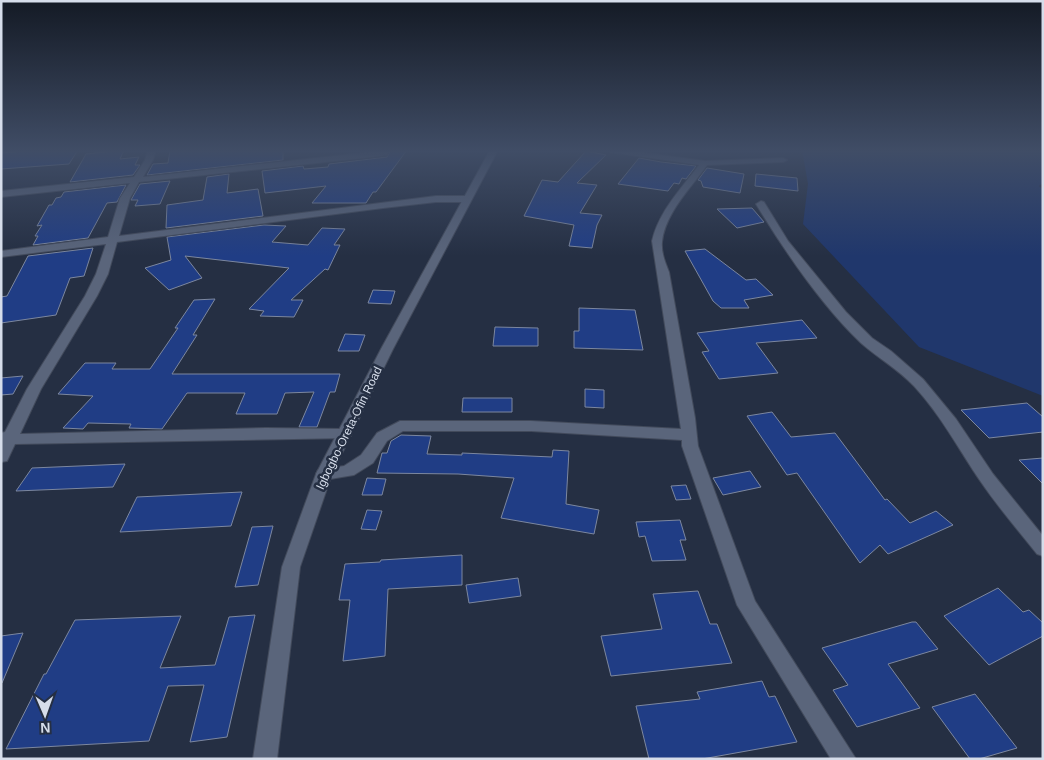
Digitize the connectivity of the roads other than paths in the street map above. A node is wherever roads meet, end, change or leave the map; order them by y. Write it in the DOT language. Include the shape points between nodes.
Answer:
graph roads {
  1 [pos="96,185"];
  2 [pos="132,185"];
  3 [pos="474,185"];
  4 [pos="689,185"];
  5 [pos="1,194"];
  6 [pos="467,199"];
  7 [pos="761,204"];
  8 [pos="113,240"];
  9 [pos="1,254"];
  10 [pos="344,434"];
  11 [pos="689,435"];
  12 [pos="6,437"];
  13 [pos="1,457"];
  14 [pos="324,474"];
  15 [pos="1043,549"];
  16 [pos="265,759"];
  17 [pos="844,759"];
  1 -- 5 [label="street"];
  2 -- 8 [label="street" via="125,198"];
  3 -- 6 [label="street, Igbogbo-Oreta-Ofin Road"];
  4 -- 11 [label="street" via="667,216 657,241"];
  6 -- 8 [label="street" via="436,199"];
  6 -- 10 [label="street, Igbogbo-Oreta-Ofin Road"];
  7 -- 15 [label="street" via="784,242 842,315 860,335 918,382 946,416 987,478"];
  8 -- 9 [label="street"];
  8 -- 12 [label="street" via="91,296"];
  10 -- 12 [label="street"];
  10 -- 14 [label="street, Igbogbo-Oreta-Ofin Road"];
  11 -- 14 [label="street" via="531,426 400,426 382,437 367,459 348,471"];
  11 -- 17 [label="street" via="690,446 747,605"];
  12 -- 13 [label="street"];
  14 -- 16 [label="street, Igbogbo-Oreta-Ofin Road" via="291,567"];
}
